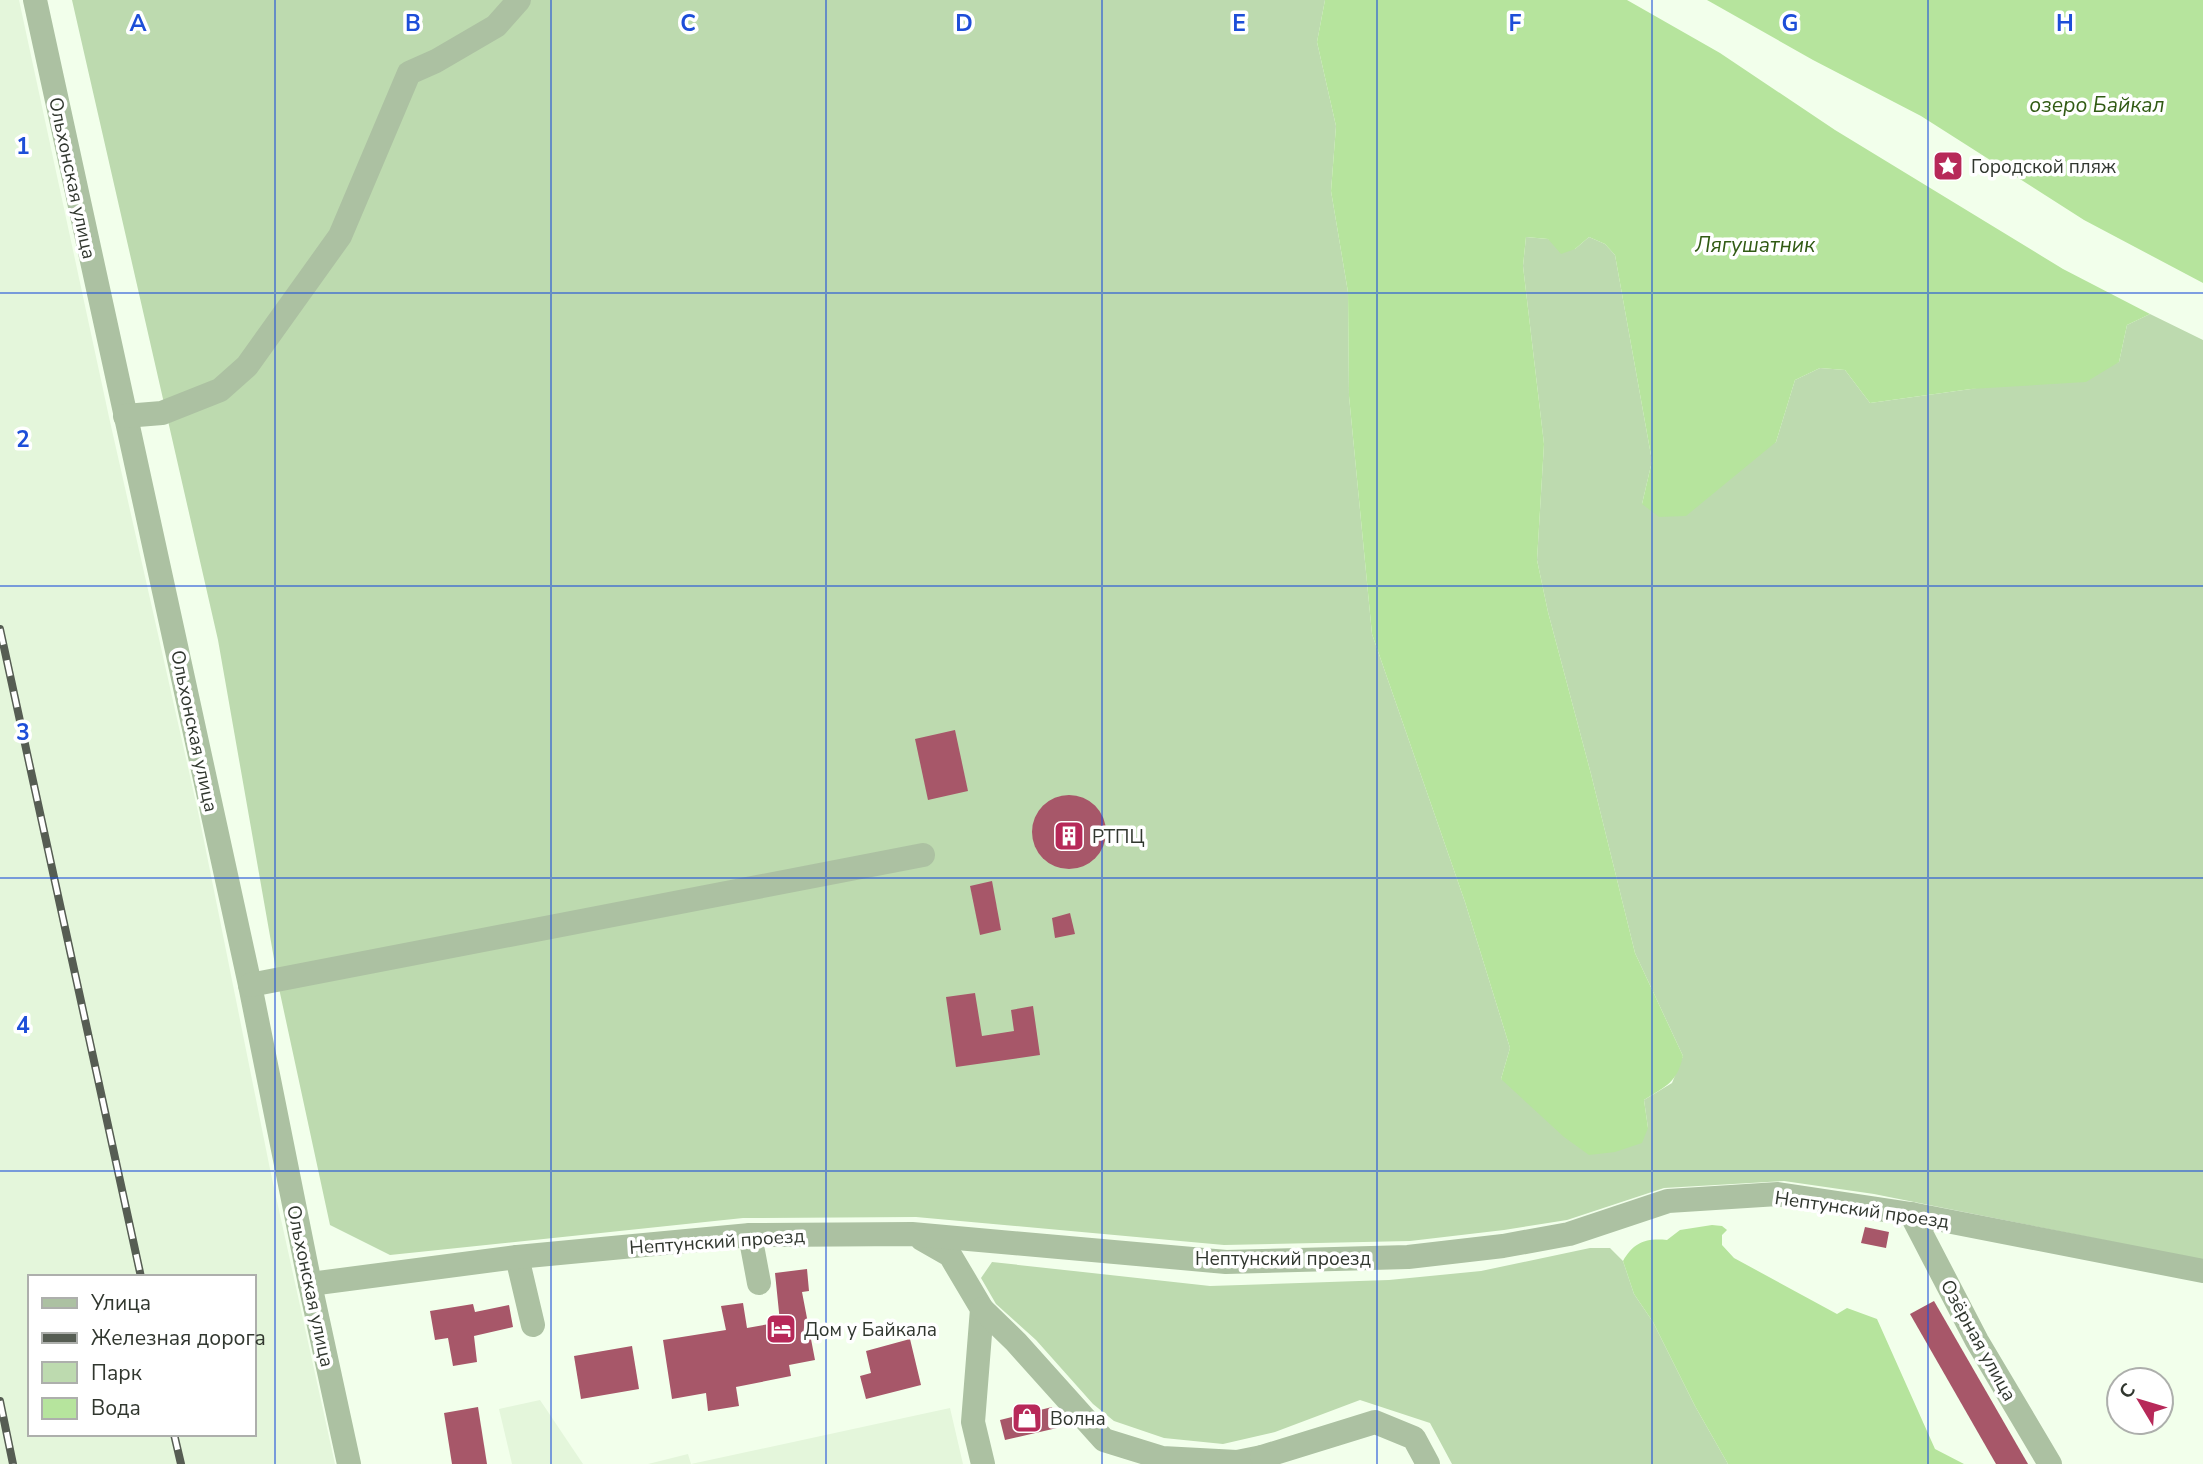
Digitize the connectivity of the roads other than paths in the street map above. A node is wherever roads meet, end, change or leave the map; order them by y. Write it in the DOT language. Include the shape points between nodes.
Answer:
graph roads {
  1 [pos="35,0"];
  2 [pos="519,0"];
  3 [pos="125,416"];
  4 [pos="923,855"];
  5 [pos="250,985"];
  6 [pos="1912,1214"];
  7 [pos="912,1234"];
  8 [pos="750,1235"];
  9 [pos="517,1258"];
  10 [pos="2203,1271"];
  11 [pos="759,1283"];
  12 [pos="310,1284"];
  13 [pos="982,1309"];
  14 [pos="533,1325"];
  15 [pos="1263,1460"];
  16 [pos="349,1464"];
  17 [pos="983,1464"];
  18 [pos="1428,1464"];
  19 [pos="2050,1464"];
  1 -- 3 [label="street, Ольхонская улица"];
  2 -- 3 [label="street" via="496,26 409,73 340,236 247,366 220,390 162,413"];
  3 -- 5 [label="street, Ольхонская улица"];
  4 -- 5 [label="street"];
  5 -- 12 [label="street, Ольхонская улица"];
  6 -- 7 [label="street, Нептунский проезд" via="1778,1194 1668,1201 1569,1234 1503,1246 1408,1256 1226,1262"];
  6 -- 10 [label="street, Нептунский проезд"];
  6 -- 19 [label="street, Озёрная улица" via="1978,1341"];
  7 -- 8 [label="street, Нептунский проезд"];
  7 -- 13 [label="street" via="950,1255"];
  8 -- 9 [label="street, Нептунский проезд"];
  8 -- 11 [label="street"];
  9 -- 12 [label="street, Нептунский проезд"];
  9 -- 14 [label="street"];
  12 -- 16 [label="street, Ольхонская улица"];
  13 -- 15 [label="street" via="1104,1440 1162,1458"];
  13 -- 17 [label="street" via="973,1422"];
  15 -- 18 [label="street" via="1375,1422 1414,1438"];
}
